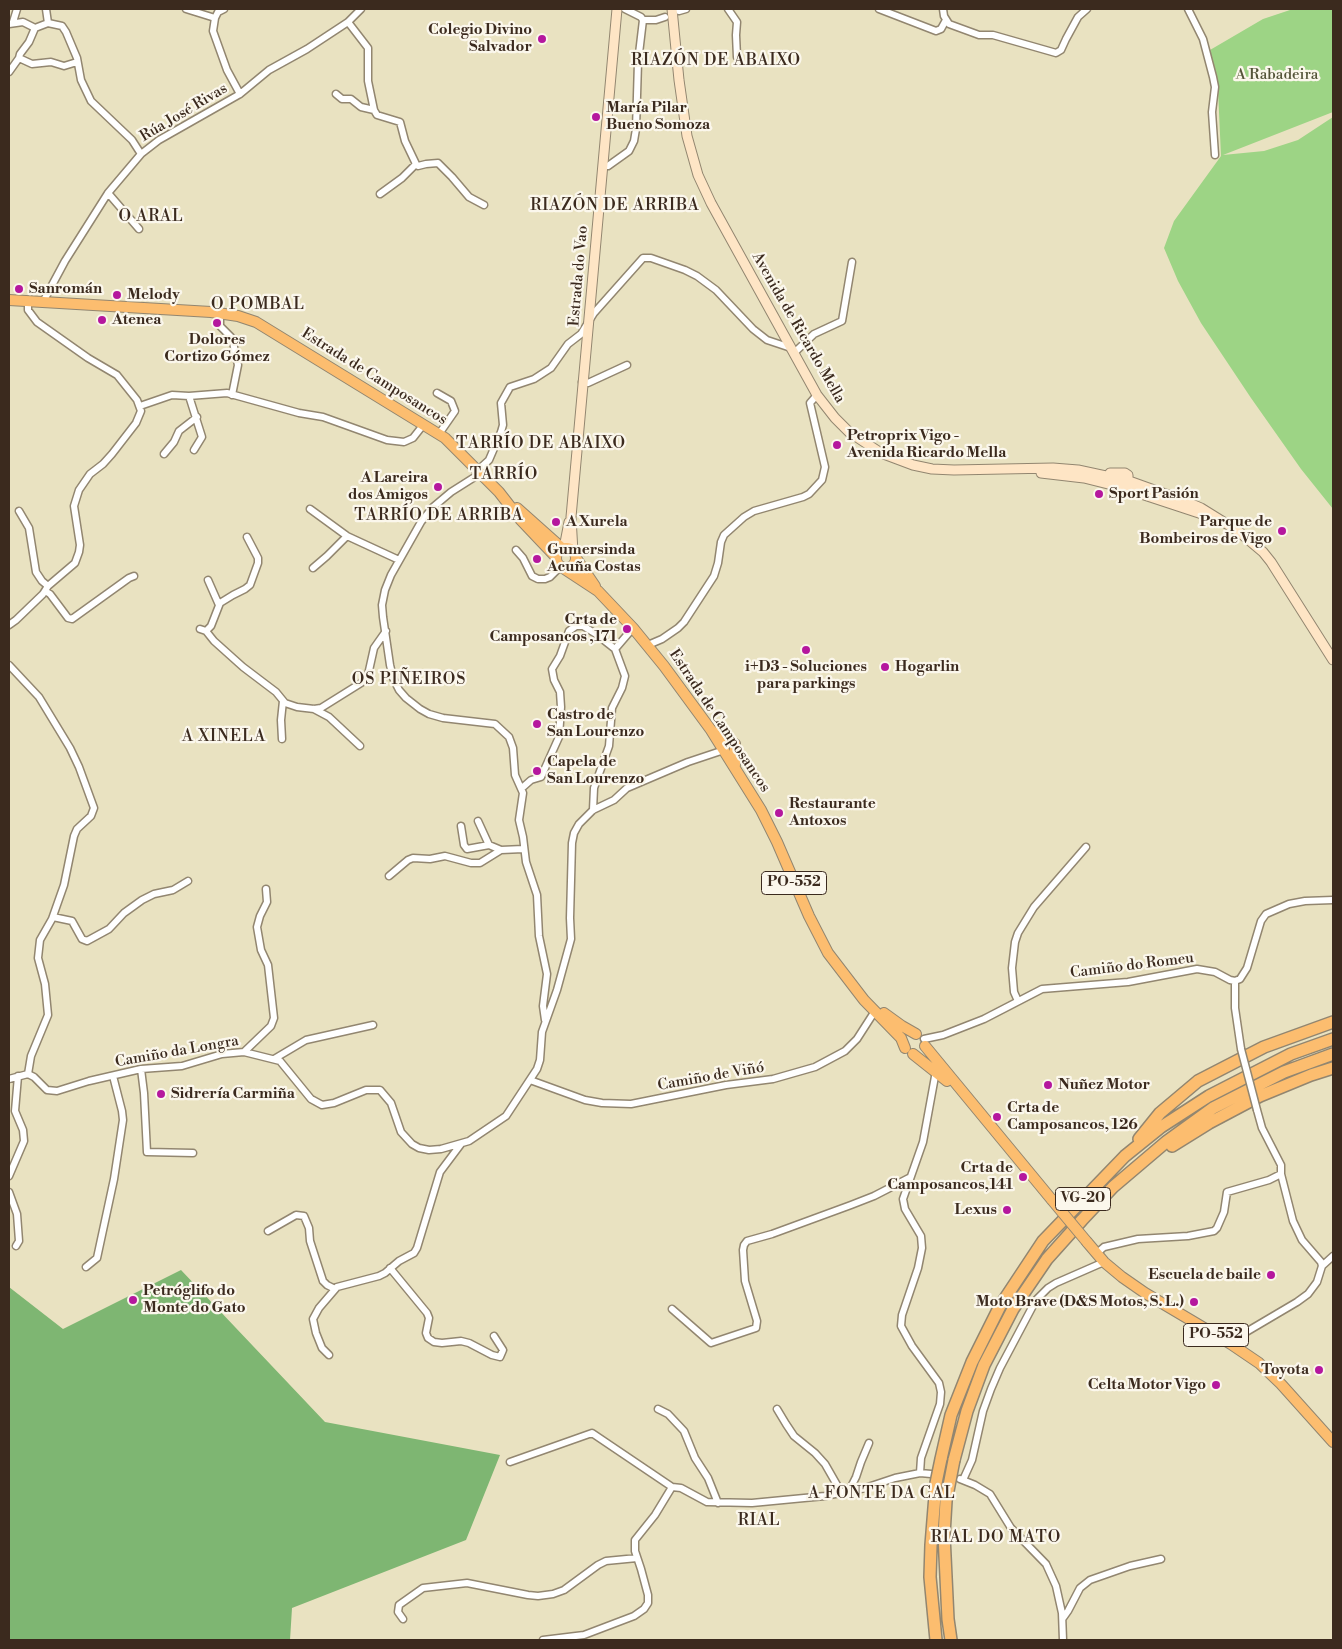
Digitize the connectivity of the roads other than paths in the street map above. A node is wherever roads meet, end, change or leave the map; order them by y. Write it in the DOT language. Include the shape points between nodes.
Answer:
graph roads {
  1 [pos="17,9"];
  2 [pos="46,9"];
  3 [pos="186,9"];
  4 [pos="224,9"];
  5 [pos="361,9"];
  6 [pos="617,9"];
  7 [pos="625,9"];
  8 [pos="677,9"];
  9 [pos="728,9"];
  10 [pos="879,9"];
  11 [pos="943,9"];
  12 [pos="1087,9"];
  13 [pos="1188,9"];
  14 [pos="665,17"];
  15 [pos="215,18"];
  16 [pos="643,20"];
  17 [pos="946,20"];
  18 [pos="348,22"];
  19 [pos="11,23"];
  20 [pos="48,23"];
  21 [pos="35,28"];
  22 [pos="738,57"];
  23 [pos="19,58"];
  24 [pos="77,62"];
  25 [pos="9,72"];
  26 [pos="240,94"];
  27 [pos="336,94"];
  28 [pos="682,94"];
  29 [pos="374,110"];
  30 [pos="141,154"];
  31 [pos="1215,155"];
  32 [pos="416,164"];
  33 [pos="603,166"];
  34 [pos="108,193"];
  35 [pos="380,194"];
  36 [pos="484,205"];
  37 [pos="140,229"];
  38 [pos="852,262"];
  39 [pos="9,300"];
  40 [pos="28,301"];
  41 [pos="43,302"];
  42 [pos="220,320"];
  43 [pos="588,322"];
  44 [pos="792,350"];
  45 [pos="627,365"];
  46 [pos="582,382"];
  47 [pos="437,393"];
  48 [pos="232,395"];
  49 [pos="817,395"];
  50 [pos="189,396"];
  51 [pos="140,406"];
  52 [pos="197,418"];
  53 [pos="424,424"];
  54 [pos="439,434"];
  55 [pos="194,450"];
  56 [pos="164,454"];
  57 [pos="480,471"];
  58 [pos="1075,473"];
  59 [pos="1124,479"];
  60 [pos="499,492"];
  61 [pos="1162,500"];
  62 [pos="310,509"];
  63 [pos="19,511"];
  64 [pos="570,517"];
  65 [pos="1214,517"];
  66 [pos="347,536"];
  67 [pos="565,536"];
  68 [pos="247,537"];
  69 [pos="551,537"];
  70 [pos="516,550"];
  71 [pos="565,557"];
  72 [pos="399,560"];
  73 [pos="313,568"];
  74 [pos="134,576"];
  75 [pos="208,580"];
  76 [pos="46,588"];
  77 [pos="598,591"];
  78 [pos="219,606"];
  79 [pos="9,625"];
  80 [pos="633,628"];
  81 [pos="386,631"];
  82 [pos="648,645"];
  83 [pos="615,649"];
  84 [pos="1333,660"];
  85 [pos="9,665"];
  86 [pos="284,701"];
  87 [pos="314,710"];
  88 [pos="282,739"];
  89 [pos="360,746"];
  90 [pos="730,746"];
  91 [pos="522,788"];
  92 [pos="593,810"];
  93 [pos="478,821"];
  94 [pos="461,826"];
  95 [pos="490,845"];
  96 [pos="1086,847"];
  97 [pos="523,849"];
  98 [pos="501,850"];
  99 [pos="389,876"];
  100 [pos="188,881"];
  101 [pos="266,889"];
  102 [pos="1333,900"];
  103 [pos="53,917"];
  104 [pos="1235,981"];
  105 [pos="854,986"];
  106 [pos="1018,1001"];
  107 [pos="875,1011"];
  108 [pos="546,1022"];
  109 [pos="1333,1022"];
  110 [pos="373,1025"];
  111 [pos="922,1040"];
  112 [pos="1333,1040"];
  113 [pos="909,1051"];
  114 [pos="244,1052"];
  115 [pos="1333,1054"];
  116 [pos="274,1059"];
  117 [pos="1333,1068"];
  118 [pos="141,1069"];
  119 [pos="28,1074"];
  120 [pos="935,1074"];
  121 [pos="18,1076"];
  122 [pos="113,1076"];
  123 [pos="9,1079"];
  124 [pos="530,1080"];
  125 [pos="970,1101"];
  126 [pos="461,1144"];
  127 [pos="193,1153"];
  128 [pos="1124,1156"];
  129 [pos="1281,1174"];
  130 [pos="9,1176"];
  131 [pos="909,1178"];
  132 [pos="1113,1187"];
  133 [pos="9,1192"];
  134 [pos="268,1232"];
  135 [pos="16,1246"];
  136 [pos="1096,1253"];
  137 [pos="1333,1256"];
  138 [pos="1104,1262"];
  139 [pos="1322,1266"];
  140 [pos="86,1267"];
  141 [pos="390,1268"];
  142 [pos="335,1288"];
  143 [pos="672,1309"];
  144 [pos="494,1336"];
  145 [pos="1231,1344"];
  146 [pos="329,1356"];
  147 [pos="658,1409"];
  148 [pos="777,1409"];
  149 [pos="1333,1442"];
  150 [pos="868,1443"];
  151 [pos="510,1462"];
  152 [pos="920,1473"];
  153 [pos="931,1474"];
  154 [pos="672,1488"];
  155 [pos="849,1491"];
  156 [pos="841,1492"];
  157 [pos="718,1503"];
  158 [pos="637,1558"];
  159 [pos="1161,1559"];
  160 [pos="1063,1618"];
  161 [pos="403,1619"];
  162 [pos="543,1640"];
  163 [pos="936,1640"];
  164 [pos="951,1640"];
  165 [pos="1063,1640"];
  1 -- 19 [label="street"];
  2 -- 20 [label="street"];
  3 -- 15 [label="street"];
  4 -- 15 [label="street"];
  5 -- 18 [label="street, Rúa José Rivas"];
  6 -- 33 [label="main road, Estrada do Vao"];
  7 -- 16 [label="street"];
  8 -- 28 [label="main road, Avenida de Ricardo Mella" via="684,71"];
  8 -- 28 [label="main road, Avenida de Ricardo Mella" via="676,51"];
  9 -- 22 [label="street" via="737,22"];
  10 -- 17 [label="street" via="936,31"];
  11 -- 17 [label="street"];
  12 -- 17 [label="street" via="1078,17 1062,50 1056,53 993,35 979,35"];
  13 -- 31 [label="street" via="1203,39 1215,87 1212,112"];
  14 -- 16 [label="street"];
  15 -- 26 [label="street" via="213,31"];
  16 -- 33 [label="street" via="634,141 629,151"];
  18 -- 26 [label="street, Rúa José Rivas" via="269,70"];
  18 -- 29 [label="street" via="368,48 368,81"];
  19 -- 21 [label="street" via="23,22"];
  20 -- 21 [label="street"];
  20 -- 24 [label="street" via="65,29"];
  21 -- 23 [label="street"];
  23 -- 24 [label="street" via="32,64 47,62 64,66"];
  23 -- 25 [label="street"];
  24 -- 30 [label="street" via="91,101 132,140"];
  26 -- 30 [label="street, Rúa José Rivas" via="159,140"];
  27 -- 29 [label="street"];
  28 -- 44 [label="main road, Avenida de Ricardo Mella" via="687,136 698,175"];
  29 -- 32 [label="street" via="377,115 400,122"];
  30 -- 34 [label="street, Rúa José Rivas"];
  32 -- 35 [label="street"];
  32 -- 36 [label="street" via="442,166 469,197"];
  33 -- 43 [label="main road, Estrada do Vao"];
  34 -- 37 [label="street"];
  34 -- 41 [label="street, Rúa José Rivas"];
  38 -- 44 [label="street" via="842,321 814,334"];
  39 -- 40 [label="main road, Estrada de Camposancos"];
  40 -- 41 [label="main road, Estrada de Camposancos"];
  40 -- 51 [label="street" via="28,310 38,322 117,375"];
  41 -- 53 [label="main road, Estrada de Camposancos" via="210,312 248,318"];
  42 -- 48 [label="street" via="220,326 232,338 238,365"];
  43 -- 44 [label="street" via="640,259 651,258 697,276 767,340"];
  43 -- 46 [label="main road, Estrada do Vao"];
  43 -- 57 [label="street" via="551,368 534,379 510,387 501,403 501,432 489,460"];
  44 -- 49 [label="main road, Avenida de Ricardo Mella"];
  45 -- 46 [label="street" via="588,383"];
  46 -- 64 [label="main road, Estrada do Vao"];
  47 -- 54 [label="street" via="451,401 455,411"];
  48 -- 50 [label="street"];
  48 -- 53 [label="street" via="323,417 396,441 408,441"];
  49 -- 58 [label="main road, Avenida de Ricardo Mella" via="835,418 865,444 913,465 932,469"];
  49 -- 82 [label="street" via="810,403 825,467 822,480 803,497 754,511 724,535 714,576 684,622"];
  50 -- 51 [label="street" via="172,395"];
  50 -- 52 [label="street"];
  51 -- 76 [label="street" via="136,422 79,490 74,506 80,545 77,558"];
  52 -- 55 [label="street" via="202,437"];
  52 -- 56 [label="street" via="179,431"];
  53 -- 54 [label="main road, Estrada de Camposancos"];
  54 -- 57 [label="main road, Estrada de Camposancos"];
  57 -- 60 [label="main road, Estrada de Camposancos"];
  57 -- 72 [label="street" via="432,508"];
  58 -- 59 [label="main road, Avenida de Ricardo Mella"];
  58 -- 61 [label="main road, Avenida de Ricardo Mella"];
  59 -- 61 [label="main road"];
  59 -- 65 [label="main road, Avenida de Ricardo Mella" via="1173,496"];
  60 -- 69 [label="main road, Estrada de Camposancos"];
  60 -- 71 [label="main road, Estrada de Camposancos" via="520,519"];
  61 -- 65 [label="main road, Avenida de Ricardo Mella"];
  62 -- 66 [label="street"];
  63 -- 76 [label="street" via="29,528 36,572"];
  64 -- 67 [label="main road, Estrada do Vao"];
  64 -- 71 [label="main road, Estrada do Vao"];
  65 -- 84 [label="main road, Avenida de Ricardo Mella" via="1238,531 1267,557"];
  66 -- 72 [label="street"];
  66 -- 73 [label="street"];
  67 -- 69 [label="main road"];
  67 -- 71 [label="main road, Estrada do Vao"];
  68 -- 78 [label="street" via="258,558 250,585 226,598"];
  69 -- 71 [label="main road, Estrada de Camposancos"];
  70 -- 71 [label="street" via="532,576 538,578 550,577"];
  71 -- 77 [label="main road, Estrada de Camposancos"];
  71 -- 77 [label="main road, Estrada de Camposancos" via="581,564"];
  72 -- 81 [label="street" via="382,605"];
  74 -- 76 [label="street" via="72,619"];
  75 -- 78 [label="street"];
  76 -- 79 [label="street"];
  77 -- 80 [label="main road, Estrada de Camposancos"];
  78 -- 86 [label="street" via="211,626 203,630"];
  80 -- 82 [label="main road, Estrada de Camposancos"];
  80 -- 83 [label="street"];
  81 -- 87 [label="street" via="374,648 368,675 361,683"];
  81 -- 91 [label="street" via="390,665 399,690 429,714 495,724 501,728 513,748 515,775"];
  82 -- 90 [label="main road, Estrada de Camposancos" via="711,730"];
  83 -- 91 [label="street" via="583,626 569,631 552,669 560,692 559,737 541,778 531,780"];
  83 -- 92 [label="street" via="625,676 612,708 609,746 594,788"];
  85 -- 103 [label="street" via="39,697 70,748 94,808 74,836 68,871"];
  86 -- 87 [label="street"];
  86 -- 88 [label="street"];
  87 -- 89 [label="street" via="329,717"];
  90 -- 92 [label="street, Camiño da Longra" via="627,788 614,800"];
  90 -- 105 [label="main road, Estrada de Camposancos / PO-552" via="735,766 766,818 818,936"];
  91 -- 97 [label="street" via="518,820"];
  92 -- 108 [label="street, Camiño da Longra" via="574,833 571,939"];
  93 -- 95 [label="street"];
  94 -- 95 [label="street" via="465,847"];
  95 -- 98 [label="street"];
  96 -- 106 [label="street" via="1034,907 1018,933 1012,968"];
  97 -- 98 [label="street"];
  97 -- 108 [label="street" via="537,895 538,936 547,974 543,1006"];
  98 -- 99 [label="street" via="480,863 445,856 408,860"];
  100 -- 103 [label="street" via="173,890 142,900 109,930 87,941 82,939 72,921"];
  101 -- 114 [label="street" via="267,902 257,927 268,966 274,1018 271,1026"];
  102 -- 104 [label="street" via="1290,904 1266,914 1247,968 1240,980"];
  103 -- 119 [label="street" via="40,940 38,958 48,1015 31,1056"];
  104 -- 106 [label="street, Camiño do Romeu" via="1215,972 1197,969 1128,982 1042,989"];
  104 -- 129 [label="street, bridge" via="1240,1049 1262,1128 1279,1159"];
  105 -- 107 [label="main road, Estrada de Camposancos / PO-552"];
  105 -- 111 [label="main road, Estrada de Camposancos / PO-552"];
  106 -- 111 [label="street, Camiño do Romeu" via="962,1028"];
  107 -- 113 [label="main road, Estrada de Camposancos / PO-552"];
  107 -- 124 [label="street, Camiño de Viñó" via="846,1051 815,1067 773,1079 631,1104 585,1100"];
  108 -- 124 [label="street, Camiño da Longra" via="540,1060"];
  109 -- 128 [label="highway" via="1264,1047 1198,1081 1160,1113"];
  110 -- 116 [label="street" via="306,1040"];
  111 -- 113 [label="main road" via="922,1052"];
  111 -- 113 [label="main road" via="909,1035 905,1041"];
  111 -- 125 [label="main road, Estrada de Camposancos / PO-552"];
  112 -- 128 [label="highway, VG-20" via="1292,1054 1209,1096"];
  113 -- 120 [label="main road, Estrada de Camposancos / PO-552"];
  114 -- 116 [label="street, Camiño da Longra"];
  114 -- 118 [label="street, Camiño da Longra" via="222,1054 182,1066"];
  115 -- 132 [label="highway, VG-20" via="1284,1072 1212,1108"];
  116 -- 126 [label="street, Camiño da Longra" via="285,1066 316,1103 327,1105 366,1090 380,1090 391,1103 402,1132 412,1144 429,1150"];
  117 -- 132 [label="highway" via="1260,1096 1209,1123 1168,1148 1124,1183"];
  118 -- 122 [label="street, Camiño da Longra"];
  118 -- 127 [label="street" via="147,1152"];
  119 -- 121 [label="street"];
  119 -- 122 [label="street, Camiño da Longra" via="51,1092"];
  120 -- 125 [label="main road, Estrada de Camposancos / PO-552"];
  120 -- 131 [label="street" via="923,1142"];
  121 -- 123 [label="street"];
  121 -- 130 [label="street" via="15,1112 24,1130 24,1141"];
  122 -- 140 [label="street" via="123,1120 97,1258"];
  124 -- 126 [label="street, Camiño da Longra" via="506,1116"];
  125 -- 136 [label="main road, Estrada de Camposancos / PO-552, bridge"];
  126 -- 141 [label="street" via="440,1172 417,1248"];
  128 -- 163 [label="highway, VG-20, bridge" via="1043,1241 1000,1306 951,1415 936,1483 931,1545 930,1577"];
  129 -- 136 [label="street" via="1227,1192 1224,1212 1214,1231 1138,1239 1104,1247"];
  129 -- 139 [label="street" via="1293,1221 1302,1240"];
  131 -- 143 [label="street" via="859,1202 747,1241 743,1250 745,1281 757,1321 756,1328 711,1343"];
  131 -- 152 [label="street" via="903,1203 921,1236 922,1248 901,1326 942,1392 921,1458"];
  132 -- 164 [label="highway, VG-20, bridge" via="1047,1259 1013,1309 984,1365 967,1411 946,1501 944,1535"];
  133 -- 135 [label="street" via="18,1221 19,1241"];
  134 -- 142 [label="street" via="296,1215 304,1216 323,1280"];
  136 -- 138 [label="main road, Estrada de Camposancos / PO-552"];
  137 -- 139 [label="street"];
  138 -- 145 [label="main road, Estrada de Camposancos / PO-552" via="1145,1293"];
  138 -- 160 [label="street" via="1056,1283 1036,1300 991,1389 972,1460 961,1480 990,1494 1011,1528 1046,1564 1056,1586"];
  139 -- 145 [label="street" via="1317,1282 1308,1294"];
  141 -- 142 [label="street" via="380,1276"];
  141 -- 144 [label="street" via="427,1313 426,1333 434,1342 461,1341 500,1357 503,1350"];
  142 -- 146 [label="street" via="313,1319 318,1341"];
  145 -- 149 [label="main road, Estrada de Camposancos / PO-552" via="1259,1363 1281,1384"];
  147 -- 157 [label="street" via="668,1414 684,1431"];
  148 -- 156 [label="street" via="794,1436 825,1464"];
  150 -- 155 [label="street"];
  151 -- 154 [label="street" via="592,1433"];
  152 -- 153 [label="street"];
  152 -- 155 [label="street"];
  154 -- 157 [label="street" via="681,1488 707,1502"];
  154 -- 158 [label="street" via="635,1540"];
  155 -- 156 [label="street"];
  156 -- 157 [label="street" via="763,1503"];
  158 -- 161 [label="street" via="606,1561 553,1594 528,1595 467,1582 423,1588 399,1605 398,1612"];
  158 -- 162 [label="street" via="648,1595 644,1609 584,1635"];
  159 -- 160 [label="street" via="1090,1580 1080,1588"];
  160 -- 165 [label="street"];
}
